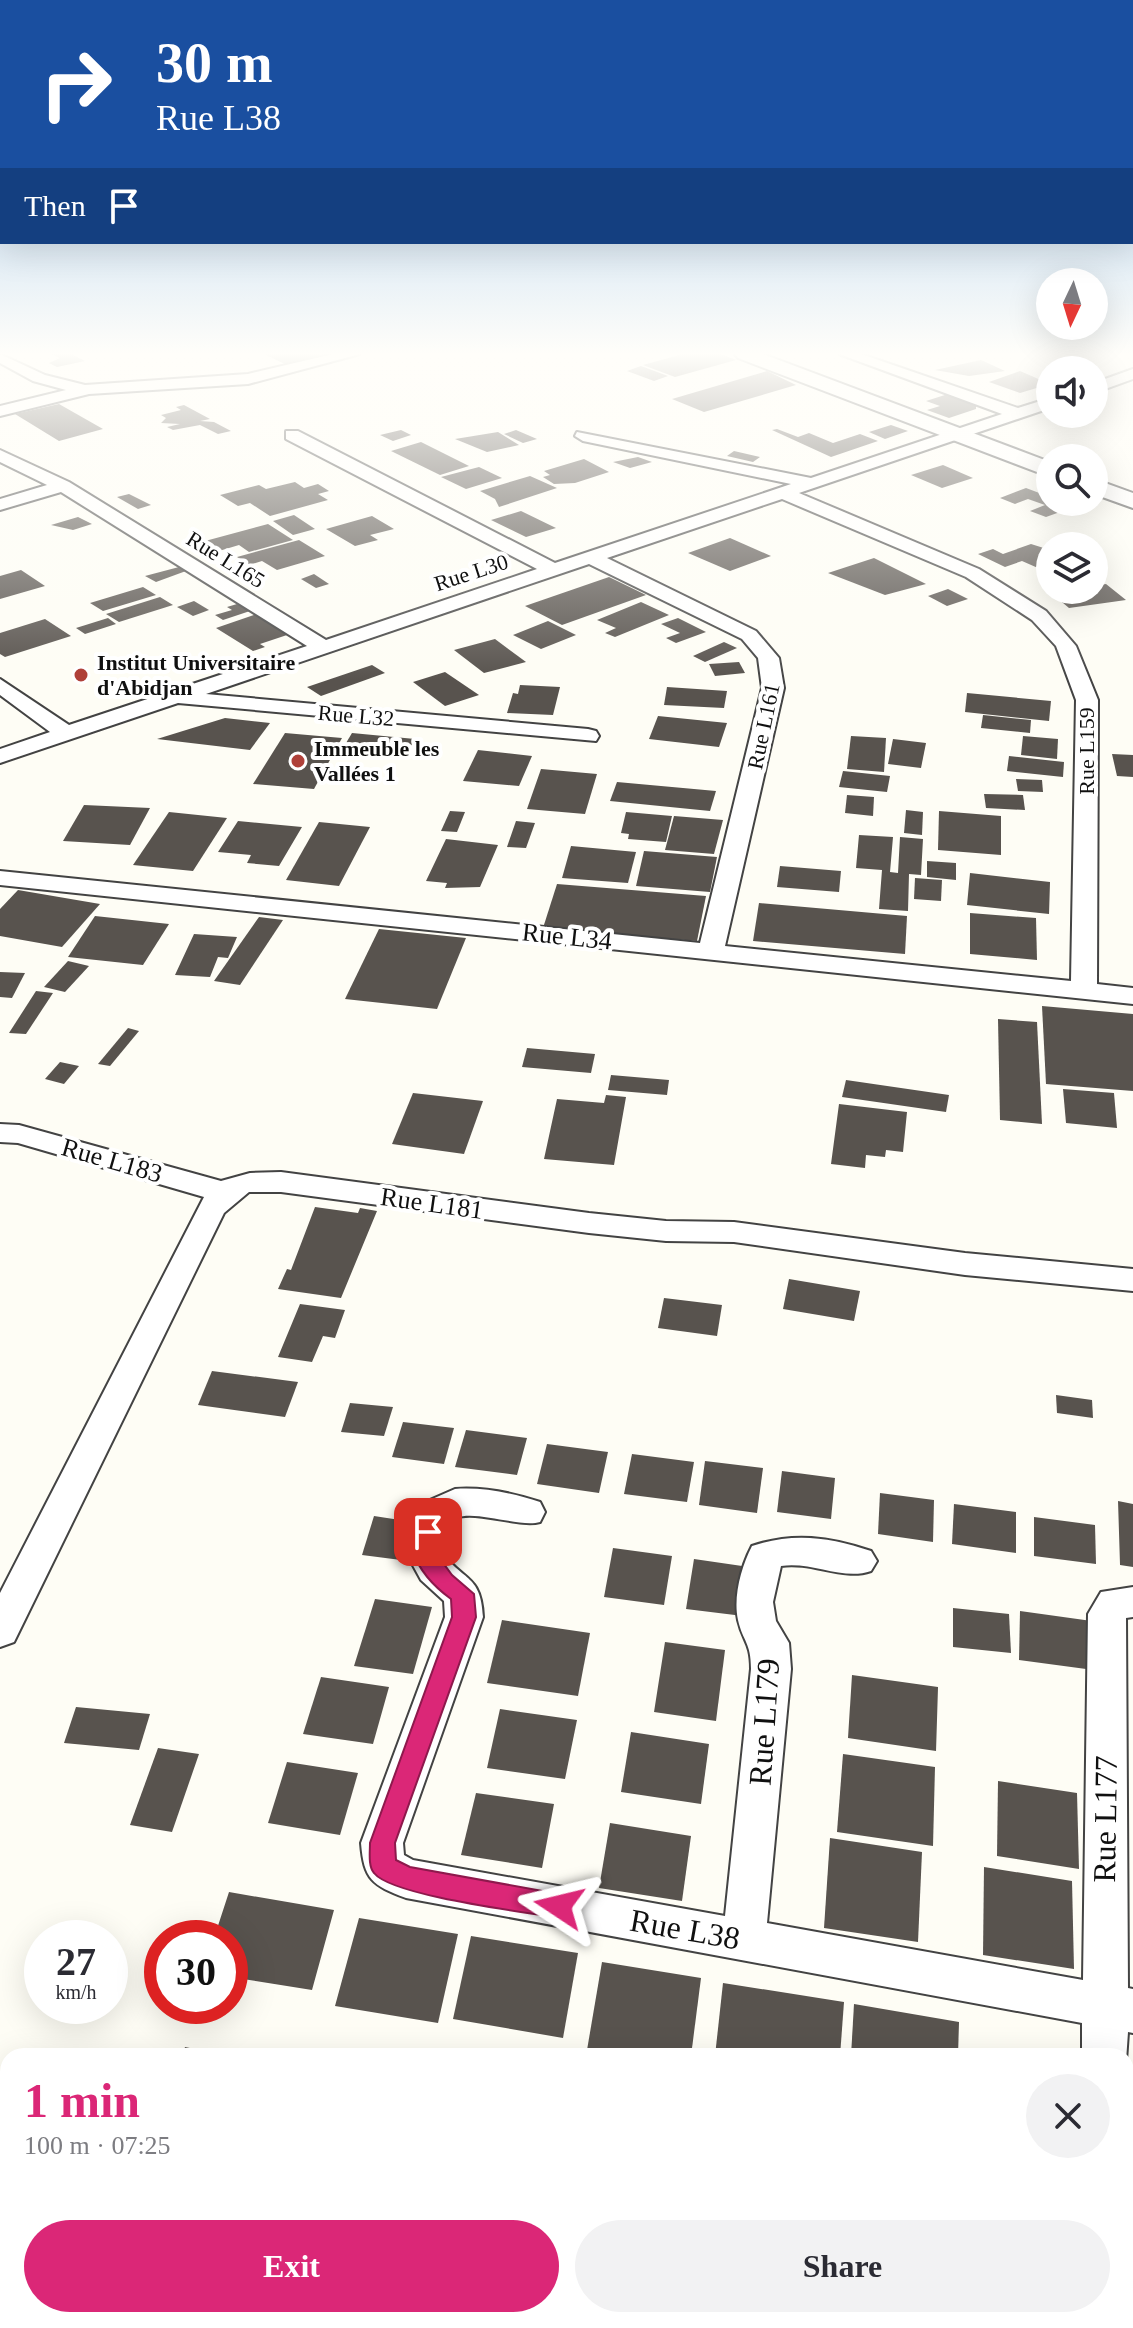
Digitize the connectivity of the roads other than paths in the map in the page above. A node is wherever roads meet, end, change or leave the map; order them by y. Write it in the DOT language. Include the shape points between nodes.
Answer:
graph roads {
  1 [pos="16,463"];
  2 [pos="346,463"];
  3 [pos="711,463"];
  4 [pos="876,463"];
  5 [pos="813,484"];
  6 [pos="63,486"];
  7 [pos="1108,491"];
  8 [pos="785,494"];
  9 [pos="1133,501"];
  10 [pos="0,505"];
  11 [pos="591,558"];
  12 [pos="554,570"];
  13 [pos="323,647"];
  14 [pos="0,685"];
  15 [pos="172,698"];
  16 [pos="64,732"];
  17 [pos="588,736"];
  18 [pos="0,756"];
  19 [pos="0,878"];
  20 [pos="711,951"];
  21 [pos="1084,991"];
  22 [pos="1133,996"];
  23 [pos="0,1133"];
  24 [pos="223,1192"];
  25 [pos="1133,1280"];
  26 [pos="527,1512"];
  27 [pos="858,1561"];
  28 [pos="1133,1602"];
  29 [pos="0,1631"];
  30 [pos="744,1939"];
  31 [pos="1118,2008"];
  32 [pos="1107,2048"];
  1 -- 6 [label="street, Rue L165"];
  2 -- 12 [label="street"];
  3 -- 5 [label="street"];
  4 -- 5 [label="street, Rue L30"];
  5 -- 8 [label="street, Rue L30"];
  6 -- 10 [label="street"];
  6 -- 13 [label="street, Rue L165"];
  7 -- 9 [label="street"];
  8 -- 11 [label="street, Rue L30"];
  8 -- 21 [label="street, Rue L159" via="976,574 1036,614 1077,663 1087,700"];
  11 -- 12 [label="street, Rue L30"];
  11 -- 20 [label="street, Rue L161" via="749,635 775,667"];
  12 -- 13 [label="street, Rue L30"];
  13 -- 15 [label="street, Rue L30"];
  14 -- 16 [label="street"];
  15 -- 16 [label="street, Rue L30"];
  15 -- 17 [label="street, Rue L32"];
  16 -- 18 [label="street, Rue L30"];
  19 -- 20 [label="street, Rue L34"];
  20 -- 21 [label="street, Rue L34"];
  21 -- 22 [label="street, Rue L34"];
  23 -- 24 [label="street, Rue L183"];
  24 -- 25 [label="street, Rue L181" via="246,1181 281,1182 604,1224 734,1232 965,1264"];
  24 -- 29 [label="street"];
  26 -- 30 [label="street, Rue L38" via="467,1502 446,1504 433,1516 422,1549 444,1582 463,1594 464,1617 382,1843 384,1866 406,1878"];
  27 -- 30 [label="street, Rue L179" via="790,1549 765,1556 754,1602 758,1624 770,1643 771,1669"];
  28 -- 31 [label="street, Rue L177" via="1114,1603 1107,1614"];
  30 -- 31 [label="street, Rue L38"];
  31 -- 32 [label="street, Rue L177"];
}
